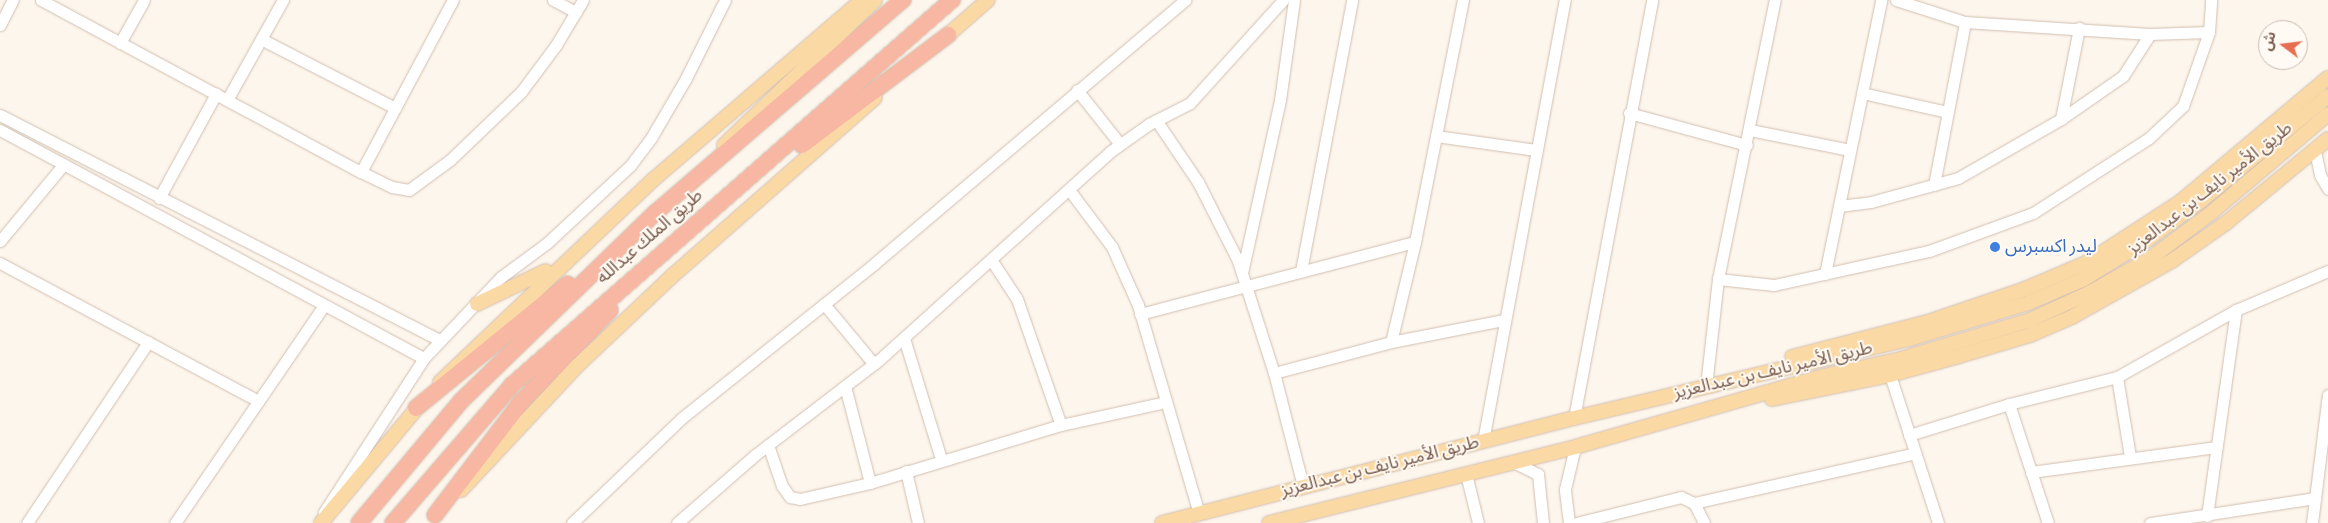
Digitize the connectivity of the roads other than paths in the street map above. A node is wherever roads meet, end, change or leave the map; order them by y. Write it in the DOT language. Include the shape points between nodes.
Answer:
graph roads {
  1 [pos="14,0"];
  2 [pos="41,0"];
  3 [pos="144,0"];
  4 [pos="283,0"];
  5 [pos="453,0"];
  6 [pos="553,0"];
  7 [pos="583,0"];
  8 [pos="725,0"];
  9 [pos="862,0"];
  10 [pos="875,0"];
  11 [pos="903,0"];
  12 [pos="952,0"];
  13 [pos="988,0"];
  14 [pos="1185,0"];
  15 [pos="1284,0"];
  16 [pos="1294,0"];
  17 [pos="1352,0"];
  18 [pos="1462,0"];
  19 [pos="1565,0"];
  20 [pos="1652,0"];
  21 [pos="1775,0"];
  22 [pos="1881,0"];
  23 [pos="1896,0"];
  24 [pos="2211,0"];
  25 [pos="1927,5"];
  26 [pos="576,12"];
  27 [pos="1965,22"];
  28 [pos="0,25"];
  29 [pos="2079,28"];
  30 [pos="2209,32"];
  31 [pos="948,34"];
  32 [pos="2150,34"];
  33 [pos="261,38"];
  34 [pos="120,43"];
  35 [pos="2328,78"];
  36 [pos="1076,90"];
  37 [pos="1862,93"];
  38 [pos="216,94"];
  39 [pos="2328,96"];
  40 [pos="228,100"];
  41 [pos="395,108"];
  42 [pos="1947,112"];
  43 [pos="1629,113"];
  44 [pos="2328,114"];
  45 [pos="0,115"];
  46 [pos="2061,119"];
  47 [pos="1156,120"];
  48 [pos="0,130"];
  49 [pos="1750,130"];
  50 [pos="1436,136"];
  51 [pos="2328,139"];
  52 [pos="1120,144"];
  53 [pos="1747,145"];
  54 [pos="1536,150"];
  55 [pos="1850,150"];
  56 [pos="2315,151"];
  57 [pos="64,165"];
  58 [pos="361,172"];
  59 [pos="1934,185"];
  60 [pos="2328,189"];
  61 [pos="1070,191"];
  62 [pos="159,198"];
  63 [pos="1839,206"];
  64 [pos="655,213"];
  65 [pos="676,240"];
  66 [pos="0,241"];
  67 [pos="1415,242"];
  68 [pos="572,254"];
  69 [pos="992,261"];
  70 [pos="0,264"];
  71 [pos="1301,271"];
  72 [pos="2328,271"];
  73 [pos="1825,274"];
  74 [pos="1718,279"];
  75 [pos="1243,280"];
  76 [pos="477,304"];
  77 [pos="824,304"];
  78 [pos="324,305"];
  79 [pos="2236,310"];
  80 [pos="1140,314"];
  81 [pos="1503,320"];
  82 [pos="904,338"];
  83 [pos="440,340"];
  84 [pos="148,342"];
  85 [pos="1391,342"];
  86 [pos="424,358"];
  87 [pos="874,364"];
  88 [pos="1274,374"];
  89 [pos="1890,374"];
  90 [pos="2117,377"];
  91 [pos="845,386"];
  92 [pos="1706,386"];
  93 [pos="2328,395"];
  94 [pos="258,401"];
  95 [pos="1166,402"];
  96 [pos="2009,404"];
  97 [pos="416,408"];
  98 [pos="1710,409"];
  99 [pos="1574,418"];
  100 [pos="1061,425"];
  101 [pos="1910,435"];
  102 [pos="1483,441"];
  103 [pos="768,445"];
  104 [pos="1575,446"];
  105 [pos="2216,446"];
  106 [pos="1915,453"];
  107 [pos="2130,456"];
  108 [pos="941,459"];
  109 [pos="1513,462"];
  110 [pos="906,471"];
  111 [pos="2031,472"];
  112 [pos="1466,474"];
  113 [pos="870,483"];
  114 [pos="1303,486"];
  115 [pos="2315,498"];
  116 [pos="1694,503"];
  117 [pos="1199,514"];
  118 [pos="2207,516"];
  119 [pos="432,519"];
  120 [pos="27,523"];
  121 [pos="175,523"];
  122 [pos="316,523"];
  123 [pos="321,523"];
  124 [pos="359,523"];
  125 [pos="393,523"];
  126 [pos="572,523"];
  127 [pos="677,523"];
  128 [pos="918,523"];
  129 [pos="1162,523"];
  130 [pos="1269,523"];
  131 [pos="1478,523"];
  132 [pos="1543,523"];
  133 [pos="1569,523"];
  134 [pos="1576,523"];
  135 [pos="1704,523"];
  136 [pos="1938,523"];
  137 [pos="2048,523"];
  138 [pos="2150,523"];
  139 [pos="2312,523"];
  1 -- 28 [label="street"];
  2 -- 34 [label="street"];
  3 -- 34 [label="street"];
  4 -- 33 [label="street"];
  5 -- 41 [label="street"];
  6 -- 26 [label="street"];
  7 -- 26 [label="street"];
  8 -- 76 [label="street" via="681,86 630,166 547,243 501,278"];
  9 -- 68 [label="main road"];
  10 -- 64 [label="main road"];
  11 -- 64 [label="highway, طريق الملك عبدالله"];
  12 -- 65 [label="highway, طريق الملك عبدالله"];
  13 -- 31 [label="main road"];
  14 -- 36 [label="street"];
  15 -- 47 [label="street" via="1190,103"];
  16 -- 75 [label="street" via="1280,100"];
  17 -- 71 [label="street"];
  18 -- 50 [label="street"];
  19 -- 54 [label="street"];
  20 -- 43 [label="street"];
  21 -- 49 [label="street"];
  22 -- 37 [label="street"];
  23 -- 25 [label="street"];
  24 -- 30 [label="street"];
  25 -- 27 [label="street"];
  26 -- 58 [label="street" via="556,46 521,92 450,160 408,190 392,187"];
  27 -- 29 [label="street"];
  27 -- 42 [label="street"];
  29 -- 32 [label="street"];
  29 -- 46 [label="street"];
  30 -- 32 [label="street"];
  30 -- 73 [label="street" via="2183,106 2149,138 2033,213 1930,251"];
  31 -- 65 [label="highway"];
  31 -- 119 [label="main road" via="671,277 577,366"];
  32 -- 46 [label="street" via="2123,76"];
  33 -- 40 [label="street"];
  33 -- 41 [label="street"];
  34 -- 38 [label="street"];
  35 -- 92 [label="main road" via="2180,202 2086,263 2025,289 1931,321 1781,360"];
  36 -- 52 [label="street"];
  36 -- 77 [label="street"];
  37 -- 42 [label="street"];
  37 -- 55 [label="street"];
  38 -- 40 [label="street"];
  38 -- 62 [label="street"];
  39 -- 92 [label="main road, طريق الأمير نايف بن عبدالعزيز" via="2202,200 2120,259 2084,279 2028,303 1909,339"];
  40 -- 58 [label="street"];
  41 -- 58 [label="street"];
  42 -- 59 [label="street"];
  43 -- 53 [label="street"];
  43 -- 99 [label="street"];
  44 -- 98 [label="main road, طريق الأمير نايف بن عبدالعزيز" via="2211,213 2119,278 2030,320 1900,359 1824,376"];
  45 -- 62 [label="street"];
  46 -- 59 [label="street" via="1958,178"];
  47 -- 52 [label="street"];
  47 -- 75 [label="street" via="1198,182"];
  48 -- 57 [label="street"];
  49 -- 53 [label="street"];
  49 -- 55 [label="street"];
  50 -- 54 [label="street"];
  50 -- 67 [label="street"];
  51 -- 56 [label="main road"];
  52 -- 61 [label="street"];
  53 -- 74 [label="street"];
  54 -- 81 [label="street"];
  55 -- 63 [label="street"];
  56 -- 60 [label="street" via="2320,175"];
  56 -- 89 [label="main road" via="2226,223 2127,288 2030,335"];
  57 -- 66 [label="street"];
  57 -- 78 [label="street"];
  59 -- 63 [label="street" via="1871,202"];
  61 -- 69 [label="street"];
  61 -- 80 [label="street" via="1112,247"];
  62 -- 83 [label="street"];
  63 -- 73 [label="street"];
  64 -- 97 [label="highway"];
  64 -- 124 [label="highway, طريق الملك عبدالله" via="461,401"];
  65 -- 119 [label="highway" via="521,402"];
  65 -- 125 [label="highway, طريق الملك عبدالله" via="512,385"];
  67 -- 71 [label="street"];
  67 -- 85 [label="street"];
  68 -- 76 [label="main road" via="528,282"];
  68 -- 97 [label="main road" via="457,363"];
  69 -- 82 [label="street"];
  69 -- 100 [label="street" via="1017,299"];
  70 -- 84 [label="street"];
  71 -- 75 [label="street"];
  72 -- 79 [label="street"];
  73 -- 74 [label="street" via="1774,285"];
  74 -- 92 [label="street"];
  75 -- 80 [label="street"];
  75 -- 88 [label="street"];
  76 -- 83 [label="street"];
  77 -- 87 [label="street"];
  77 -- 126 [label="street" via="683,417"];
  78 -- 86 [label="street"];
  78 -- 94 [label="street"];
  79 -- 90 [label="street"];
  79 -- 105 [label="street"];
  80 -- 95 [label="street"];
  81 -- 85 [label="street"];
  81 -- 102 [label="street"];
  82 -- 87 [label="street"];
  82 -- 108 [label="street"];
  83 -- 86 [label="street"];
  84 -- 94 [label="street"];
  84 -- 120 [label="street"];
  85 -- 88 [label="street"];
  86 -- 122 [label="street"];
  87 -- 91 [label="street"];
  88 -- 114 [label="street"];
  89 -- 98 [label="main road"];
  89 -- 101 [label="street"];
  90 -- 96 [label="street"];
  90 -- 107 [label="street"];
  91 -- 103 [label="street"];
  91 -- 113 [label="street"];
  92 -- 99 [label="main road, طريق الأمير نايف بن عبدالعزيز"];
  93 -- 115 [label="street"];
  94 -- 121 [label="street"];
  95 -- 100 [label="street"];
  95 -- 117 [label="street"];
  96 -- 101 [label="street"];
  96 -- 111 [label="street"];
  97 -- 123 [label="main road"];
  98 -- 104 [label="main road, طريق الأمير نايف بن عبدالعزيز"];
  99 -- 102 [label="main road, طريق الأمير نايف بن عبدالعزيز"];
  100 -- 108 [label="street"];
  101 -- 106 [label="street"];
  102 -- 114 [label="main road, طريق الأمير نايف بن عبدالعزيز"];
  103 -- 113 [label="street" via="782,486 790,497 800,499"];
  103 -- 127 [label="street"];
  104 -- 109 [label="main road, طريق الأمير نايف بن عبدالعزيز"];
  104 -- 133 [label="street" via="1565,489"];
  105 -- 107 [label="street"];
  105 -- 118 [label="street"];
  106 -- 116 [label="street"];
  106 -- 136 [label="street"];
  107 -- 111 [label="street"];
  108 -- 110 [label="street"];
  109 -- 112 [label="main road, طريق الأمير نايف بن عبدالعزيز"];
  109 -- 132 [label="street" via="1538,474"];
  110 -- 113 [label="street"];
  110 -- 128 [label="street"];
  111 -- 137 [label="street"];
  112 -- 130 [label="main road, طريق الأمير نايف بن عبدالعزيز"];
  112 -- 131 [label="street"];
  114 -- 117 [label="main road, طريق الأمير نايف بن عبدالعزيز"];
  115 -- 118 [label="street"];
  115 -- 139 [label="street"];
  116 -- 134 [label="street" via="1681,497"];
  116 -- 135 [label="street"];
  117 -- 129 [label="main road, طريق الأمير نايف بن عبدالعزيز"];
  118 -- 138 [label="street"];
}
